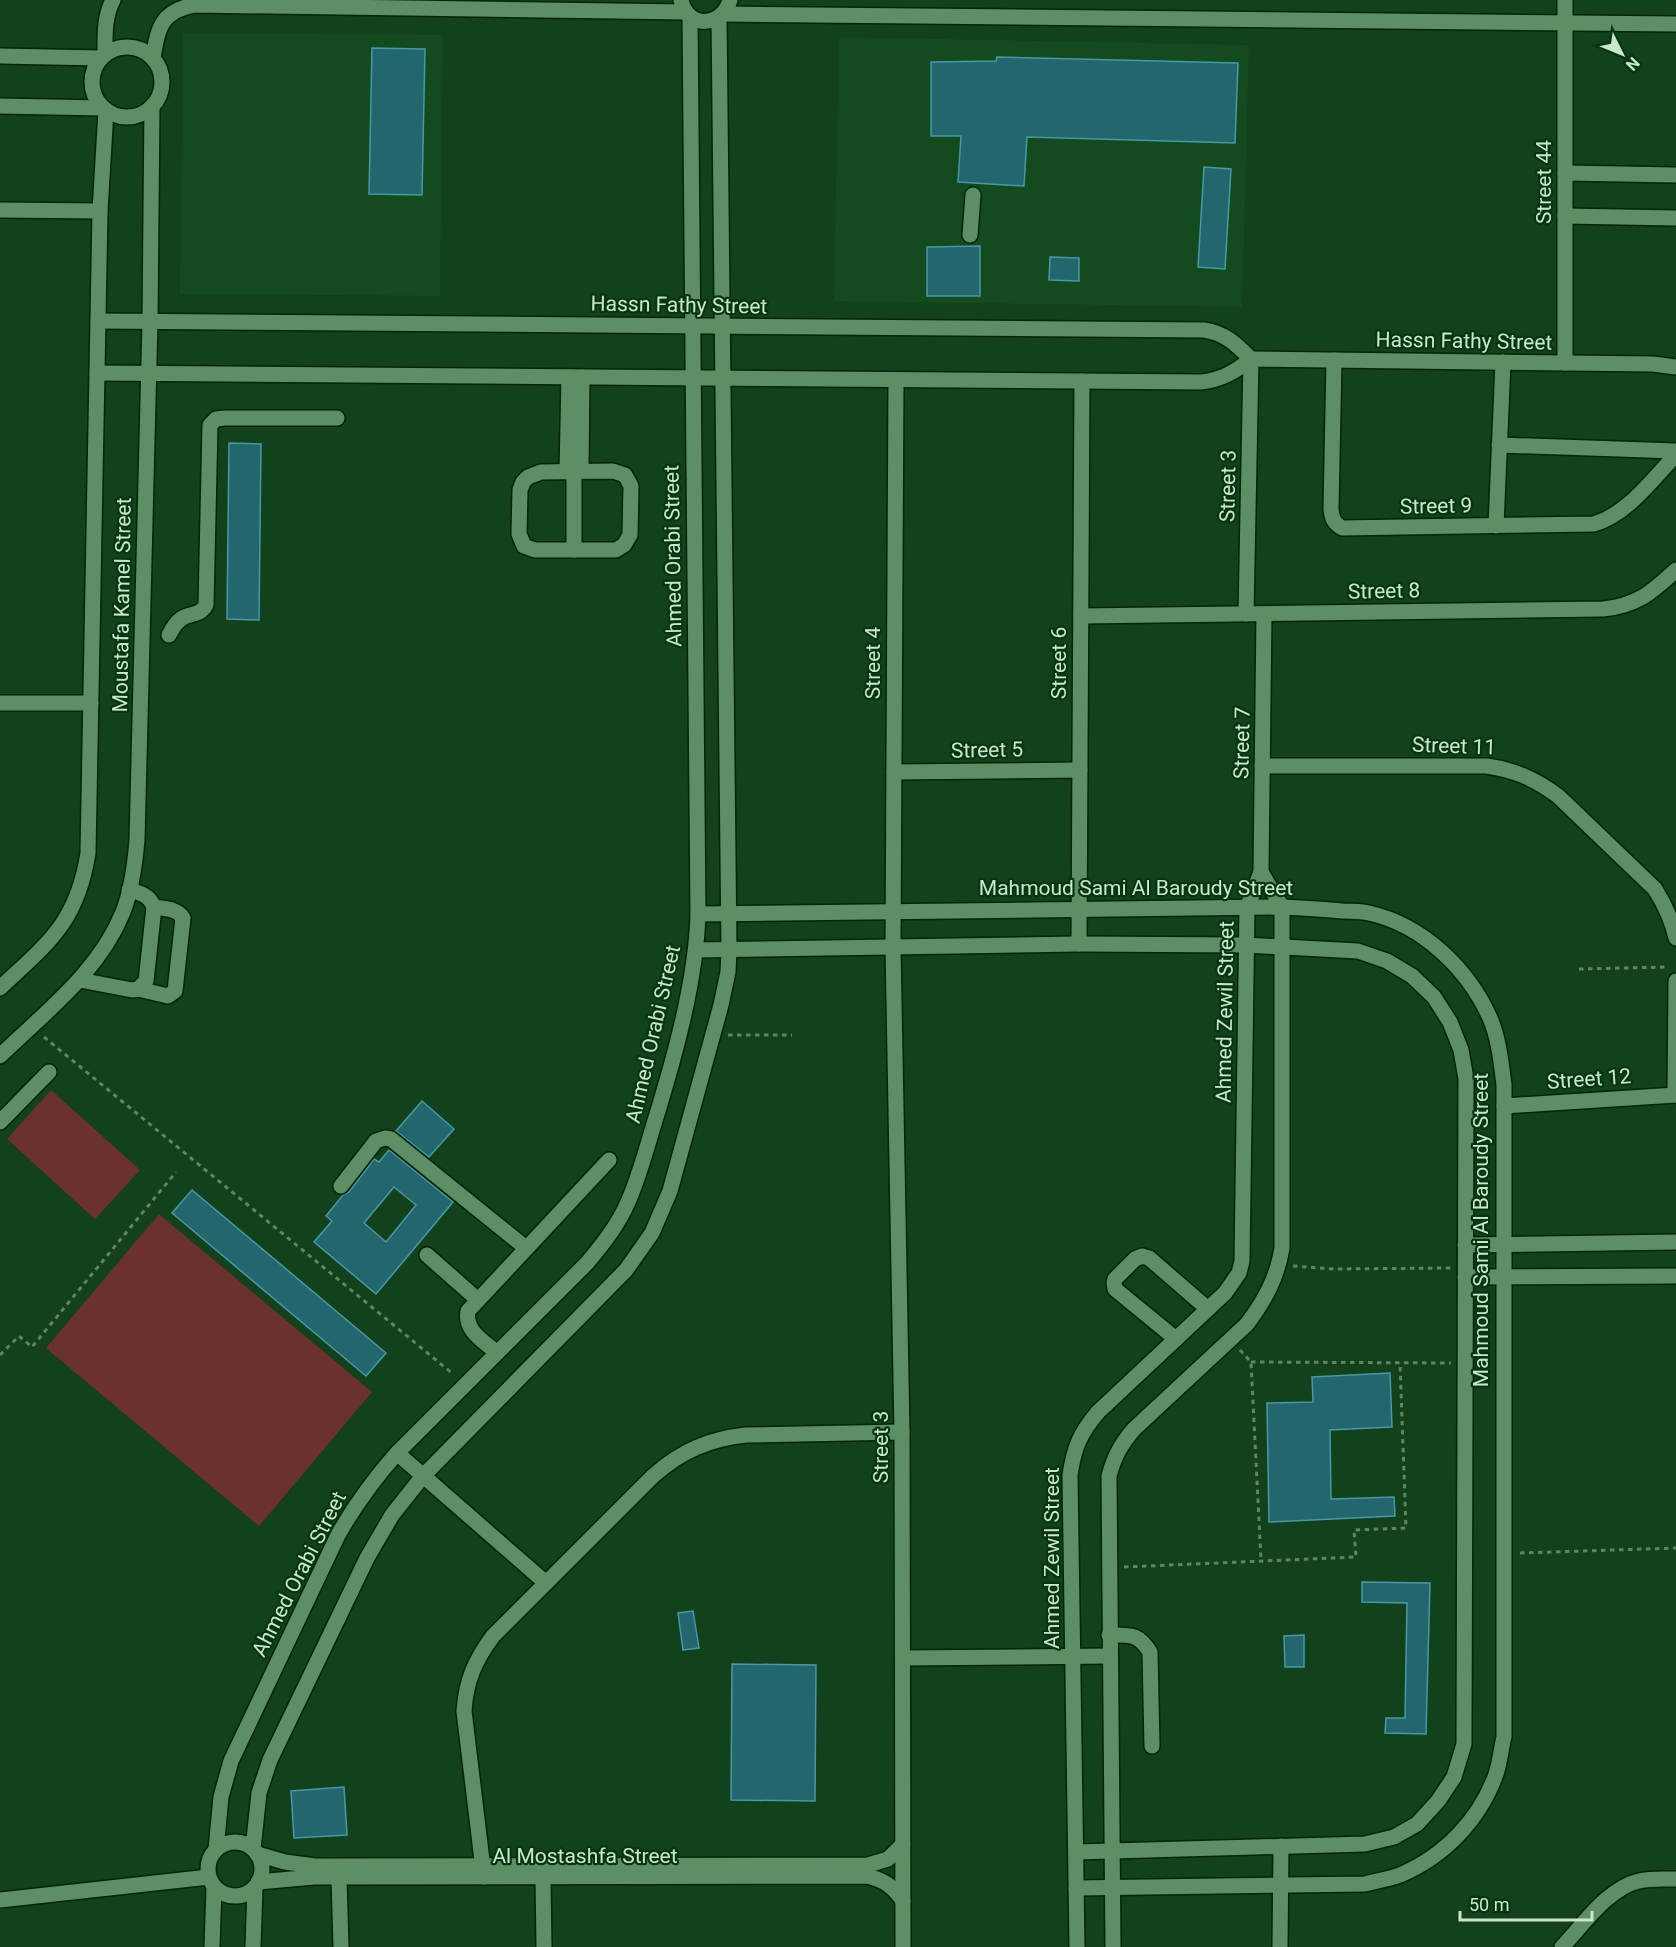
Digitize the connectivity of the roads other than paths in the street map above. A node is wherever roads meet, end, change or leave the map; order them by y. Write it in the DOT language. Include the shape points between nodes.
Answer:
graph roads {
  1 [pos="113,0"];
  2 [pos="1565,0"];
  3 [pos="685,9"];
  4 [pos="724,10"];
  5 [pos="1565,23"];
  6 [pos="1676,24"];
  7 [pos="0,56"];
  8 [pos="103,56"];
  9 [pos="153,58"];
  10 [pos="0,106"];
  11 [pos="152,106"];
  12 [pos="104,109"];
  13 [pos="1565,173"];
  14 [pos="1676,175"];
  15 [pos="973,195"];
  16 [pos="0,210"];
  17 [pos="100,211"];
  18 [pos="1565,216"];
  19 [pos="1676,218"];
  20 [pos="970,235"];
  21 [pos="98,321"];
  22 [pos="150,321"];
  23 [pos="692,326"];
  24 [pos="723,326"];
  25 [pos="1251,358"];
  26 [pos="1334,360"];
  27 [pos="1503,362"];
  28 [pos="1565,363"];
  29 [pos="1676,368"];
  30 [pos="97,374"];
  31 [pos="149,374"];
  32 [pos="576,377"];
  33 [pos="693,378"];
  34 [pos="723,378"];
  35 [pos="896,380"];
  36 [pos="1082,381"];
  37 [pos="337,418"];
  38 [pos="1500,445"];
  39 [pos="1676,453"];
  40 [pos="574,471"];
  41 [pos="1496,526"];
  42 [pos="574,550"];
  43 [pos="1676,570"];
  44 [pos="1246,614"];
  45 [pos="1264,614"];
  46 [pos="1081,616"];
  47 [pos="169,635"];
  48 [pos="91,703"];
  49 [pos="0,704"];
  50 [pos="1262,766"];
  51 [pos="1080,770"];
  52 [pos="894,772"];
  53 [pos="1261,872"];
  54 [pos="129,890"];
  55 [pos="154,907"];
  56 [pos="1282,907"];
  57 [pos="1247,908"];
  58 [pos="1079,909"];
  59 [pos="893,911"];
  60 [pos="698,914"];
  61 [pos="729,914"];
  62 [pos="1676,938"];
  63 [pos="1078,944"];
  64 [pos="1246,945"];
  65 [pos="1282,946"];
  66 [pos="893,947"];
  67 [pos="696,950"];
  68 [pos="729,950"];
  69 [pos="80,980"];
  70 [pos="1676,981"];
  71 [pos="0,988"];
  72 [pos="138,989"];
  73 [pos="0,1056"];
  74 [pos="49,1072"];
  75 [pos="1676,1095"];
  76 [pos="1504,1106"];
  77 [pos="0,1122"];
  78 [pos="609,1160"];
  79 [pos="341,1186"];
  80 [pos="1676,1242"];
  81 [pos="1504,1244"];
  82 [pos="1465,1245"];
  83 [pos="526,1248"];
  84 [pos="427,1255"];
  85 [pos="1465,1273"];
  86 [pos="1676,1276"];
  87 [pos="1504,1277"];
  88 [pos="478,1300"];
  89 [pos="1208,1309"];
  90 [pos="1176,1339"];
  91 [pos="497,1353"];
  92 [pos="902,1432"];
  93 [pos="397,1453"];
  94 [pos="423,1476"];
  95 [pos="546,1582"];
  96 [pos="1109,1635"];
  97 [pos="1073,1656"];
  98 [pos="1110,1656"];
  99 [pos="903,1658"];
  100 [pos="1152,1746"];
  101 [pos="903,1844"];
  102 [pos="1281,1846"];
  103 [pos="216,1849"];
  104 [pos="255,1851"];
  105 [pos="1112,1851"];
  106 [pos="1076,1852"];
  107 [pos="483,1871"];
  108 [pos="339,1877"];
  109 [pos="543,1877"];
  110 [pos="1676,1880"];
  111 [pos="211,1882"];
  112 [pos="257,1885"];
  113 [pos="1281,1885"];
  114 [pos="1076,1887"];
  115 [pos="1112,1887"];
  116 [pos="0,1900"];
  117 [pos="903,1901"];
  118 [pos="212,1947"];
  119 [pos="254,1947"];
  120 [pos="341,1947"];
  121 [pos="544,1947"];
  122 [pos="903,1947"];
  123 [pos="1077,1947"];
  124 [pos="1113,1947"];
  125 [pos="1280,1947"];
  126 [pos="1562,1947"];
  1 -- 8 [label="street" via="105,24"];
  2 -- 5 [label="street, Street 44"];
  3 -- 4 [label="street" via="705,22"];
  3 -- 9 [label="street" via="183,7 172,12 158,29"];
  3 -- 23 [label="street, Ahmed Orabi Street"];
  4 -- 5 [label="street"];
  4 -- 24 [label="street"];
  5 -- 6 [label="street"];
  5 -- 13 [label="street, Street 44"];
  7 -- 8 [label="street"];
  8 -- 9 [label="street" via="124,46 145,51"];
  8 -- 12 [label="street" via="95,67 92,88"];
  9 -- 11 [label="street" via="159,66 162,87"];
  10 -- 12 [label="street"];
  11 -- 12 [label="street" via="125,117"];
  11 -- 22 [label="street, Moustafa Kamel Street"];
  12 -- 17 [label="street, Moustafa Kamel Street"];
  13 -- 14 [label="street"];
  13 -- 18 [label="street, Street 44"];
  15 -- 20 [label="street"];
  16 -- 17 [label="street"];
  17 -- 21 [label="street, Moustafa Kamel Street"];
  18 -- 19 [label="street"];
  18 -- 28 [label="street, Street 44"];
  21 -- 22 [label="street, Hassn Fathy Street"];
  21 -- 30 [label="street, Moustafa Kamel Street"];
  22 -- 23 [label="street, Hassn Fathy Street"];
  22 -- 31 [label="street, Moustafa Kamel Street"];
  23 -- 24 [label="street, Hassn Fathy Street"];
  23 -- 33 [label="street, Ahmed Orabi Street"];
  24 -- 25 [label="street, Hassn Fathy Street" via="1204,330 1222,334"];
  24 -- 34 [label="street"];
  25 -- 26 [label="street, Hassn Fathy Street"];
  25 -- 36 [label="street" via="1227,376 1210,381"];
  25 -- 44 [label="street, Street 3"];
  26 -- 27 [label="street, Hassn Fathy Street"];
  26 -- 41 [label="street, Street 9" via="1331,509 1336,524 1350,529"];
  27 -- 28 [label="street, Hassn Fathy Street"];
  27 -- 38 [label="street"];
  28 -- 29 [label="street, Hassn Fathy Street"];
  30 -- 31 [label="street"];
  30 -- 48 [label="street, Moustafa Kamel Street"];
  31 -- 32 [label="street"];
  31 -- 54 [label="street, Moustafa Kamel Street" via="137,840"];
  32 -- 33 [label="street"];
  32 -- 40 [label="street"];
  33 -- 34 [label="street"];
  33 -- 60 [label="street, Ahmed Orabi Street"];
  34 -- 35 [label="street"];
  34 -- 61 [label="street"];
  35 -- 36 [label="street"];
  35 -- 52 [label="street, Street 4"];
  36 -- 46 [label="street, Street 6"];
  37 -- 47 [label="street" via="225,418 210,425 206,605 198,614 179,620"];
  38 -- 39 [label="street"];
  38 -- 41 [label="street"];
  39 -- 41 [label="street, Street 9" via="1625,507 1606,520 1594,524"];
  40 -- 42 [label="street"];
  40 -- 42 [label="street" via="534,473 523,482 519,534 529,549"];
  40 -- 42 [label="street" via="613,471 625,475 631,486 630,535 624,545 616,550"];
  43 -- 45 [label="street, Street 8" via="1647,595 1619,607"];
  44 -- 45 [label="street, Street 8"];
  44 -- 46 [label="street, Street 8"];
  45 -- 50 [label="street, Street 7"];
  46 -- 51 [label="street, Street 6"];
  48 -- 49 [label="street"];
  48 -- 71 [label="street, Moustafa Kamel Street" via="88,853 77,898 53,938"];
  50 -- 53 [label="street, Street 7"];
  50 -- 62 [label="street, Street 11" via="1487,766 1525,775 1558,796 1655,889 1672,921"];
  51 -- 52 [label="street, Street 5"];
  51 -- 58 [label="street, Street 6"];
  52 -- 59 [label="street, Street 4"];
  53 -- 56 [label="street"];
  53 -- 57 [label="street, Ahmed Zewil Street"];
  54 -- 55 [label="street" via="150,898"];
  54 -- 69 [label="street, Moustafa Kamel Street" via="107,945"];
  55 -- 72 [label="street" via="146,981"];
  55 -- 72 [label="street" via="175,910 183,918 175,991 168,996"];
  56 -- 57 [label="street, Mahmoud Sami Al Baroudy Street"];
  56 -- 65 [label="street"];
  56 -- 76 [label="street, Mahmoud Sami Al Baroudy Street" via="1369,912 1429,941 1454,963 1491,1020 1500,1052"];
  57 -- 58 [label="street, Mahmoud Sami Al Baroudy Street"];
  57 -- 64 [label="street, Ahmed Zewil Street"];
  58 -- 59 [label="street, Mahmoud Sami Al Baroudy Street"];
  58 -- 63 [label="street, Street 6"];
  59 -- 61 [label="street, Mahmoud Sami Al Baroudy Street"];
  59 -- 66 [label="street, Street 4"];
  60 -- 61 [label="street, Mahmoud Sami Al Baroudy Street"];
  60 -- 67 [label="street, Ahmed Orabi Street"];
  61 -- 68 [label="street"];
  63 -- 64 [label="street, Mahmoud Sami Al Baroudy Street"];
  63 -- 66 [label="street, Mahmoud Sami Al Baroudy Street"];
  64 -- 65 [label="street, Mahmoud Sami Al Baroudy Street"];
  64 -- 89 [label="street, Ahmed Zewil Street" via="1242,1261 1233,1283"];
  65 -- 82 [label="street, Mahmoud Sami Al Baroudy Street" via="1358,951 1387,961 1412,976 1434,997 1450,1022 1461,1050 1466,1079"];
  65 -- 96 [label="street" via="1279,1265 1272,1286 1247,1324 1134,1429 1114,1459 1109,1476"];
  66 -- 68 [label="street, Mahmoud Sami Al Baroudy Street"];
  66 -- 92 [label="street, Street 3"];
  67 -- 68 [label="street, Mahmoud Sami Al Baroudy Street"];
  67 -- 91 [label="street, Ahmed Orabi Street" via="665,1087 628,1203 603,1245"];
  68 -- 94 [label="street" via="725,987 670,1191 640,1252"];
  69 -- 72 [label="street"];
  69 -- 73 [label="street, Moustafa Kamel Street"];
  70 -- 75 [label="street"];
  74 -- 77 [label="street"];
  75 -- 76 [label="street, Street 12"];
  76 -- 81 [label="street, Mahmoud Sami Al Baroudy Street"];
  78 -- 83 [label="street"];
  79 -- 83 [label="street" via="376,1141 391,1139"];
  80 -- 81 [label="street"];
  81 -- 82 [label="street"];
  81 -- 87 [label="street, Mahmoud Sami Al Baroudy Street"];
  82 -- 85 [label="street, Mahmoud Sami Al Baroudy Street"];
  83 -- 88 [label="street"];
  84 -- 88 [label="street"];
  85 -- 87 [label="street"];
  85 -- 102 [label="street, Mahmoud Sami Al Baroudy Street" via="1464,1744 1454,1777 1418,1824 1394,1838 1365,1844"];
  86 -- 87 [label="street"];
  87 -- 113 [label="street, Mahmoud Sami Al Baroudy Street" via="1504,1737 1496,1773 1482,1806 1460,1835 1432,1858 1400,1875 1365,1884"];
  88 -- 91 [label="street" via="466,1319"];
  89 -- 90 [label="street, Ahmed Zewil Street"];
  89 -- 90 [label="street" via="1149,1258 1135,1259 1115,1279 1115,1288"];
  90 -- 97 [label="street, Ahmed Zewil Street" via="1086,1426 1072,1458"];
  91 -- 93 [label="street, Ahmed Orabi Street"];
  92 -- 95 [label="street" via="746,1435 705,1443 669,1462"];
  92 -- 99 [label="street, Street 3"];
  93 -- 94 [label="street"];
  93 -- 103 [label="street, Ahmed Orabi Street" via="365,1492 338,1535 238,1743 221,1797"];
  94 -- 95 [label="street"];
  94 -- 104 [label="street" via="379,1536 270,1760 259,1793"];
  95 -- 107 [label="street" via="480,1653 466,1691 464,1711"];
  96 -- 98 [label="street"];
  96 -- 100 [label="street" via="1135,1635 1150,1652"];
  97 -- 98 [label="street"];
  97 -- 99 [label="street"];
  97 -- 106 [label="street, Ahmed Zewil Street"];
  98 -- 105 [label="street"];
  99 -- 101 [label="street, Street 3"];
  101 -- 107 [label="street, Al Mostashfa Street" via="888,1859 868,1865"];
  101 -- 117 [label="street, Street 3"];
  102 -- 105 [label="street, Mahmoud Sami Al Baroudy Street"];
  102 -- 113 [label="street"];
  103 -- 104 [label="street" via="234,1842"];
  103 -- 111 [label="street" via="208,1867"];
  104 -- 107 [label="street, Al Mostashfa Street" via="285,1862 315,1866"];
  104 -- 112 [label="street" via="262,1873"];
  105 -- 106 [label="street, Mahmoud Sami Al Baroudy Street"];
  105 -- 115 [label="street"];
  106 -- 114 [label="street, Ahmed Zewil Street"];
  107 -- 108 [label="street, Al Mostashfa Street"];
  107 -- 109 [label="street, Al Mostashfa Street"];
  108 -- 112 [label="street, Al Mostashfa Street" via="300,1877"];
  108 -- 120 [label="street"];
  109 -- 117 [label="street, Al Mostashfa Street" via="867,1876 888,1884"];
  109 -- 121 [label="street"];
  110 -- 126 [label="street" via="1640,1881 1615,1892"];
  111 -- 112 [label="street" via="230,1896 248,1893"];
  111 -- 116 [label="street"];
  111 -- 118 [label="street"];
  112 -- 119 [label="street"];
  113 -- 115 [label="street, Mahmoud Sami Al Baroudy Street"];
  113 -- 125 [label="street"];
  114 -- 115 [label="street, Mahmoud Sami Al Baroudy Street"];
  114 -- 123 [label="street, Ahmed Zewil Street"];
  115 -- 124 [label="street"];
  117 -- 122 [label="street, Street 3"];
}
